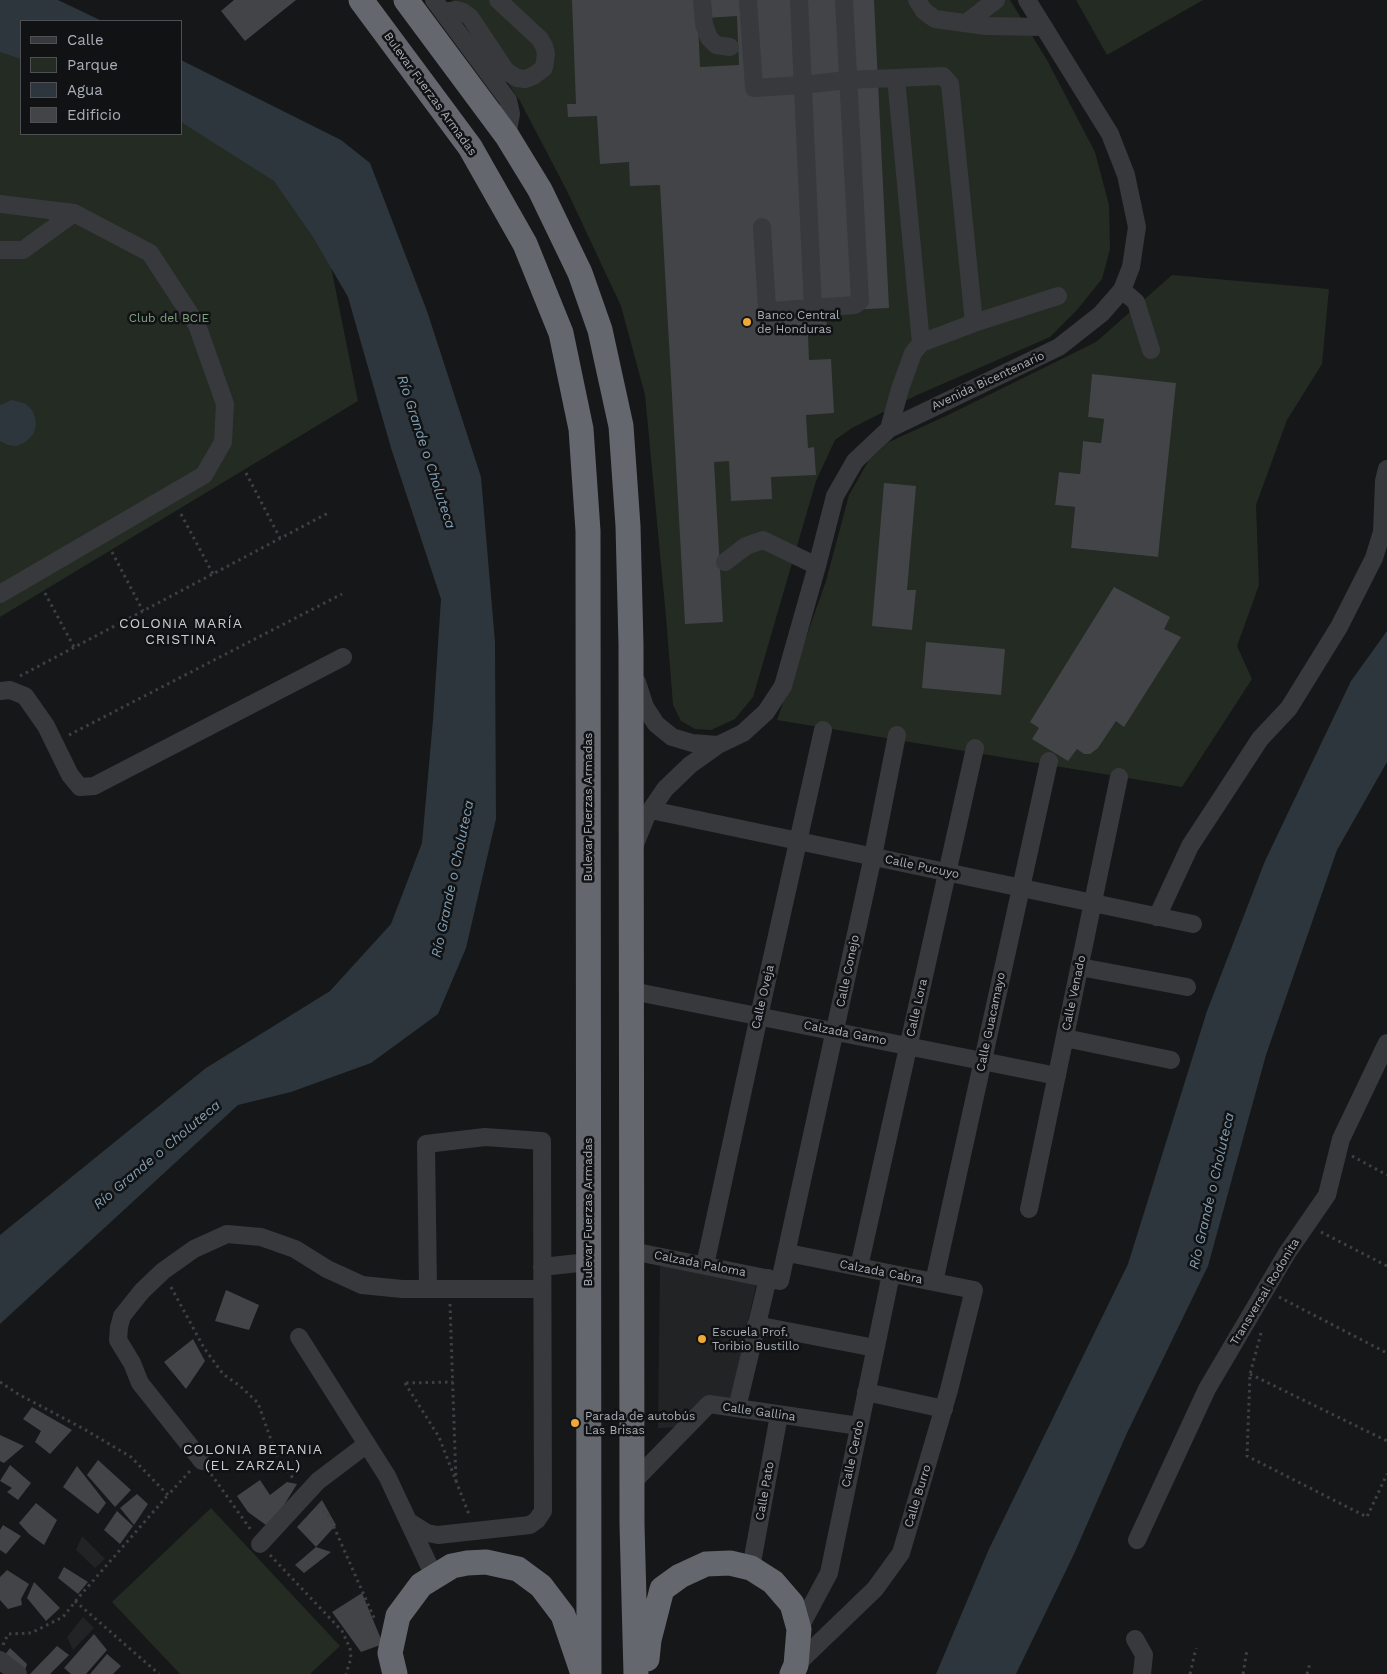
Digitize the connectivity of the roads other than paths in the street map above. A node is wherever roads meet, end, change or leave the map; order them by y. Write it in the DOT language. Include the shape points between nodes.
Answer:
graph roads {
  1 [pos="361,0"];
  2 [pos="406,0"];
  3 [pos="498,0"];
  4 [pos="702,0"];
  5 [pos="748,0"];
  6 [pos="798,0"];
  7 [pos="844,0"];
  8 [pos="917,0"];
  9 [pos="996,0"];
  10 [pos="1027,0"];
  11 [pos="439,6"];
  12 [pos="966,23"];
  13 [pos="1044,27"];
  14 [pos="730,47"];
  15 [pos="896,78"];
  16 [pos="847,80"];
  17 [pos="802,85"];
  18 [pos="507,136"];
  19 [pos="0,204"];
  20 [pos="74,213"];
  21 [pos="762,227"];
  22 [pos="0,250"];
  23 [pos="1122,290"];
  24 [pos="1058,296"];
  25 [pos="813,308"];
  26 [pos="974,323"];
  27 [pos="921,343"];
  28 [pos="1151,350"];
  29 [pos="889,428"];
  30 [pos="1387,469"];
  31 [pos="725,562"];
  32 [pos="817,566"];
  33 [pos="0,594"];
  34 [pos="631,645"];
  35 [pos="343,657"];
  36 [pos="0,691"];
  37 [pos="823,730"];
  38 [pos="897,735"];
  39 [pos="718,745"];
  40 [pos="975,748"];
  41 [pos="1049,761"];
  42 [pos="1119,777"];
  43 [pos="650,810"];
  44 [pos="798,841"];
  45 [pos="632,849"];
  46 [pos="873,856"];
  47 [pos="947,872"];
  48 [pos="1021,888"];
  49 [pos="1093,903"];
  50 [pos="1157,916"];
  51 [pos="1193,924"];
  52 [pos="1080,967"];
  53 [pos="1187,987"];
  54 [pos="632,991"];
  55 [pos="758,1016"];
  56 [pos="835,1031"];
  57 [pos="1065,1038"];
  58 [pos="1387,1043"];
  59 [pos="909,1046"];
  60 [pos="1171,1060"];
  61 [pos="983,1061"];
  62 [pos="1057,1076"];
  63 [pos="1029,1208"];
  64 [pos="632,1250"];
  65 [pos="788,1253"];
  66 [pos="588,1262"];
  67 [pos="706,1265"];
  68 [pos="542,1267"];
  69 [pos="859,1267"];
  70 [pos="891,1274"];
  71 [pos="768,1278"];
  72 [pos="934,1282"];
  73 [pos="428,1289"];
  74 [pos="542,1289"];
  75 [pos="974,1290"];
  76 [pos="756,1325"];
  77 [pos="299,1337"];
  78 [pos="875,1348"];
  79 [pos="866,1392"];
  80 [pos="737,1408"];
  81 [pos="944,1410"];
  82 [pos="779,1415"];
  83 [pos="859,1426"];
  84 [pos="367,1444"];
  85 [pos="202,1461"];
  86 [pos="632,1482"];
  87 [pos="408,1521"];
  88 [pos="1137,1540"];
  89 [pos="260,1544"];
  90 [pos="751,1568"];
  91 [pos="434,1576"];
  92 [pos="799,1628"];
  93 [pos="1135,1639"];
  94 [pos="0,1660"];
  95 [pos="794,1670"];
  96 [pos="18,1674"];
  97 [pos="395,1674"];
  98 [pos="584,1674"];
  99 [pos="589,1674"];
  100 [pos="636,1674"];
  101 [pos="646,1674"];
  102 [pos="1142,1674"];
  1 -- 66 [label="highway, Bulevar Fuerzas Armadas" via="470,147 525,244 561,333 581,430 588,531"];
  2 -- 18 [label="highway"];
  3 -- 11 [label="street" via="544,46 544,68 533,76 517,78 506,71 470,17"];
  4 -- 14 [label="street" via="709,38 716,45"];
  5 -- 17 [label="street" via="754,88"];
  6 -- 17 [label="street"];
  7 -- 16 [label="street"];
  8 -- 12 [label="street" via="935,19"];
  9 -- 12 [label="street"];
  10 -- 13 [label="street, Avenida Bicentenario"];
  11 -- 18 [label="street" via="508,100 511,114"];
  12 -- 13 [label="street"];
  13 -- 23 [label="street, Avenida Bicentenario" via="1110,134 1126,175 1137,227 1131,267"];
  15 -- 16 [label="street"];
  15 -- 26 [label="street" via="942,76 950,84"];
  15 -- 27 [label="street"];
  16 -- 17 [label="street"];
  16 -- 25 [label="street" via="860,301 855,305"];
  17 -- 25 [label="street"];
  18 -- 34 [label="highway" via="559,228 580,273 600,330 621,426"];
  19 -- 20 [label="street"];
  20 -- 22 [label="street" via="23,250"];
  20 -- 33 [label="street" via="150,253 197,324 225,404 223,442 204,475"];
  21 -- 25 [label="street" via="767,308 771,311"];
  23 -- 28 [label="street" via="1136,302"];
  23 -- 29 [label="street, Avenida Bicentenario" via="1101,314 1058,347"];
  24 -- 26 [label="street"];
  26 -- 27 [label="street"];
  27 -- 29 [label="street" via="913,353"];
  29 -- 32 [label="street, Avenida Bicentenario" via="855,461 835,496"];
  30 -- 50 [label="street" via="1382,532 1374,558 1339,628 1289,708 1260,739 1190,846"];
  31 -- 32 [label="street" via="746,546 763,540"];
  32 -- 39 [label="street, Avenida Bicentenario" via="783,686 766,712 743,733"];
  34 -- 39 [label="street" via="638,690 656,724 672,736 692,743"];
  34 -- 45 [label="highway"];
  35 -- 36 [label="street" via="94,786 80,787 70,775 46,726 25,696 10,690"];
  37 -- 44 [label="street, Calle Oveja"];
  38 -- 46 [label="street, Calle Conejo"];
  39 -- 43 [label="street, Avenida Bicentenario" via="690,764 665,788"];
  40 -- 47 [label="street, Calle Lora"];
  41 -- 48 [label="street, Calle Guacamayo"];
  42 -- 49 [label="street, Calle Venado"];
  43 -- 44 [label="street, Calle Pucuyo"];
  43 -- 45 [label="street, Avenida Bicentenario"];
  44 -- 46 [label="street, Calle Pucuyo"];
  44 -- 55 [label="street, Calle Oveja"];
  45 -- 54 [label="highway"];
  46 -- 47 [label="street, Calle Pucuyo"];
  46 -- 56 [label="street, Calle Conejo"];
  47 -- 48 [label="street, Calle Pucuyo"];
  47 -- 59 [label="street, Calle Lora"];
  48 -- 49 [label="street, Calle Pucuyo"];
  48 -- 61 [label="street, Calle Guacamayo"];
  49 -- 50 [label="street, Calle Pucuyo"];
  49 -- 52 [label="street, Calle Venado"];
  50 -- 51 [label="street, Calle Pucuyo"];
  52 -- 53 [label="street"];
  52 -- 57 [label="street, Calle Venado"];
  54 -- 55 [label="street, Calzada Gamo"];
  54 -- 64 [label="highway"];
  55 -- 56 [label="street, Calzada Gamo"];
  55 -- 67 [label="street, Calle Oveja"];
  56 -- 59 [label="street, Calzada Gamo"];
  56 -- 65 [label="street, Calle Conejo"];
  57 -- 60 [label="street"];
  57 -- 62 [label="street, Calle Venado"];
  58 -- 88 [label="street, Transversal Rodonita" via="1341,1139 1327,1196 1286,1254 1207,1389"];
  59 -- 61 [label="street, Calzada Gamo"];
  59 -- 69 [label="street, Calle Lora"];
  61 -- 62 [label="street, Calzada Gamo"];
  61 -- 72 [label="street, Calle Guacamayo"];
  62 -- 63 [label="street, Calle Venado"];
  64 -- 67 [label="street, Calzada Paloma"];
  64 -- 86 [label="highway"];
  65 -- 69 [label="street, Calzada Cabra"];
  65 -- 71 [label="street, Calle Conejo" via="780,1281"];
  66 -- 68 [label="street"];
  66 -- 99 [label="highway, Bulevar Fuerzas Armadas"];
  67 -- 71 [label="street, Calzada Paloma"];
  68 -- 73 [label="street" via="542,1142 484,1137 426,1144"];
  68 -- 74 [label="street"];
  69 -- 70 [label="street, Calzada Cabra"];
  70 -- 72 [label="street, Calzada Cabra"];
  70 -- 78 [label="street, Calle Cerdo"];
  71 -- 76 [label="street"];
  72 -- 75 [label="street, Calzada Cabra"];
  73 -- 74 [label="street"];
  73 -- 85 [label="street" via="362,1285 295,1249 262,1236 227,1234 194,1249 162,1271 122,1316 118,1340 140,1383"];
  74 -- 87 [label="street" via="543,1511 530,1525 438,1535"];
  75 -- 81 [label="street, Calle Burro"];
  76 -- 78 [label="street"];
  76 -- 80 [label="street"];
  77 -- 84 [label="street"];
  78 -- 79 [label="street, Calle Cerdo"];
  79 -- 81 [label="street"];
  79 -- 83 [label="street, Calle Cerdo"];
  80 -- 82 [label="street, Calle Gallina"];
  80 -- 86 [label="street, Calle Gallina" via="709,1404"];
  81 -- 95 [label="street, Calle Burro" via="901,1553 875,1590"];
  82 -- 83 [label="street, Calle Gallina"];
  82 -- 90 [label="street, Calle Pato"];
  83 -- 92 [label="street, Calle Cerdo" via="829,1573"];
  84 -- 87 [label="street" via="387,1476"];
  84 -- 89 [label="street" via="318,1480"];
  86 -- 100 [label="highway"];
  87 -- 91 [label="street"];
  90 -- 92 [label="highway" via="773,1582 792,1604"];
  90 -- 101 [label="highway" via="730,1563 706,1564 662,1589 649,1640"];
  91 -- 97 [label="highway" via="421,1585 398,1616 390,1653"];
  91 -- 98 [label="highway" via="452,1566 467,1563 486,1562 518,1569 541,1586 563,1615"];
  92 -- 95 [label="highway"];
  93 -- 102 [label="street" via="1144,1655"];
  94 -- 96 [label="street"];
}
